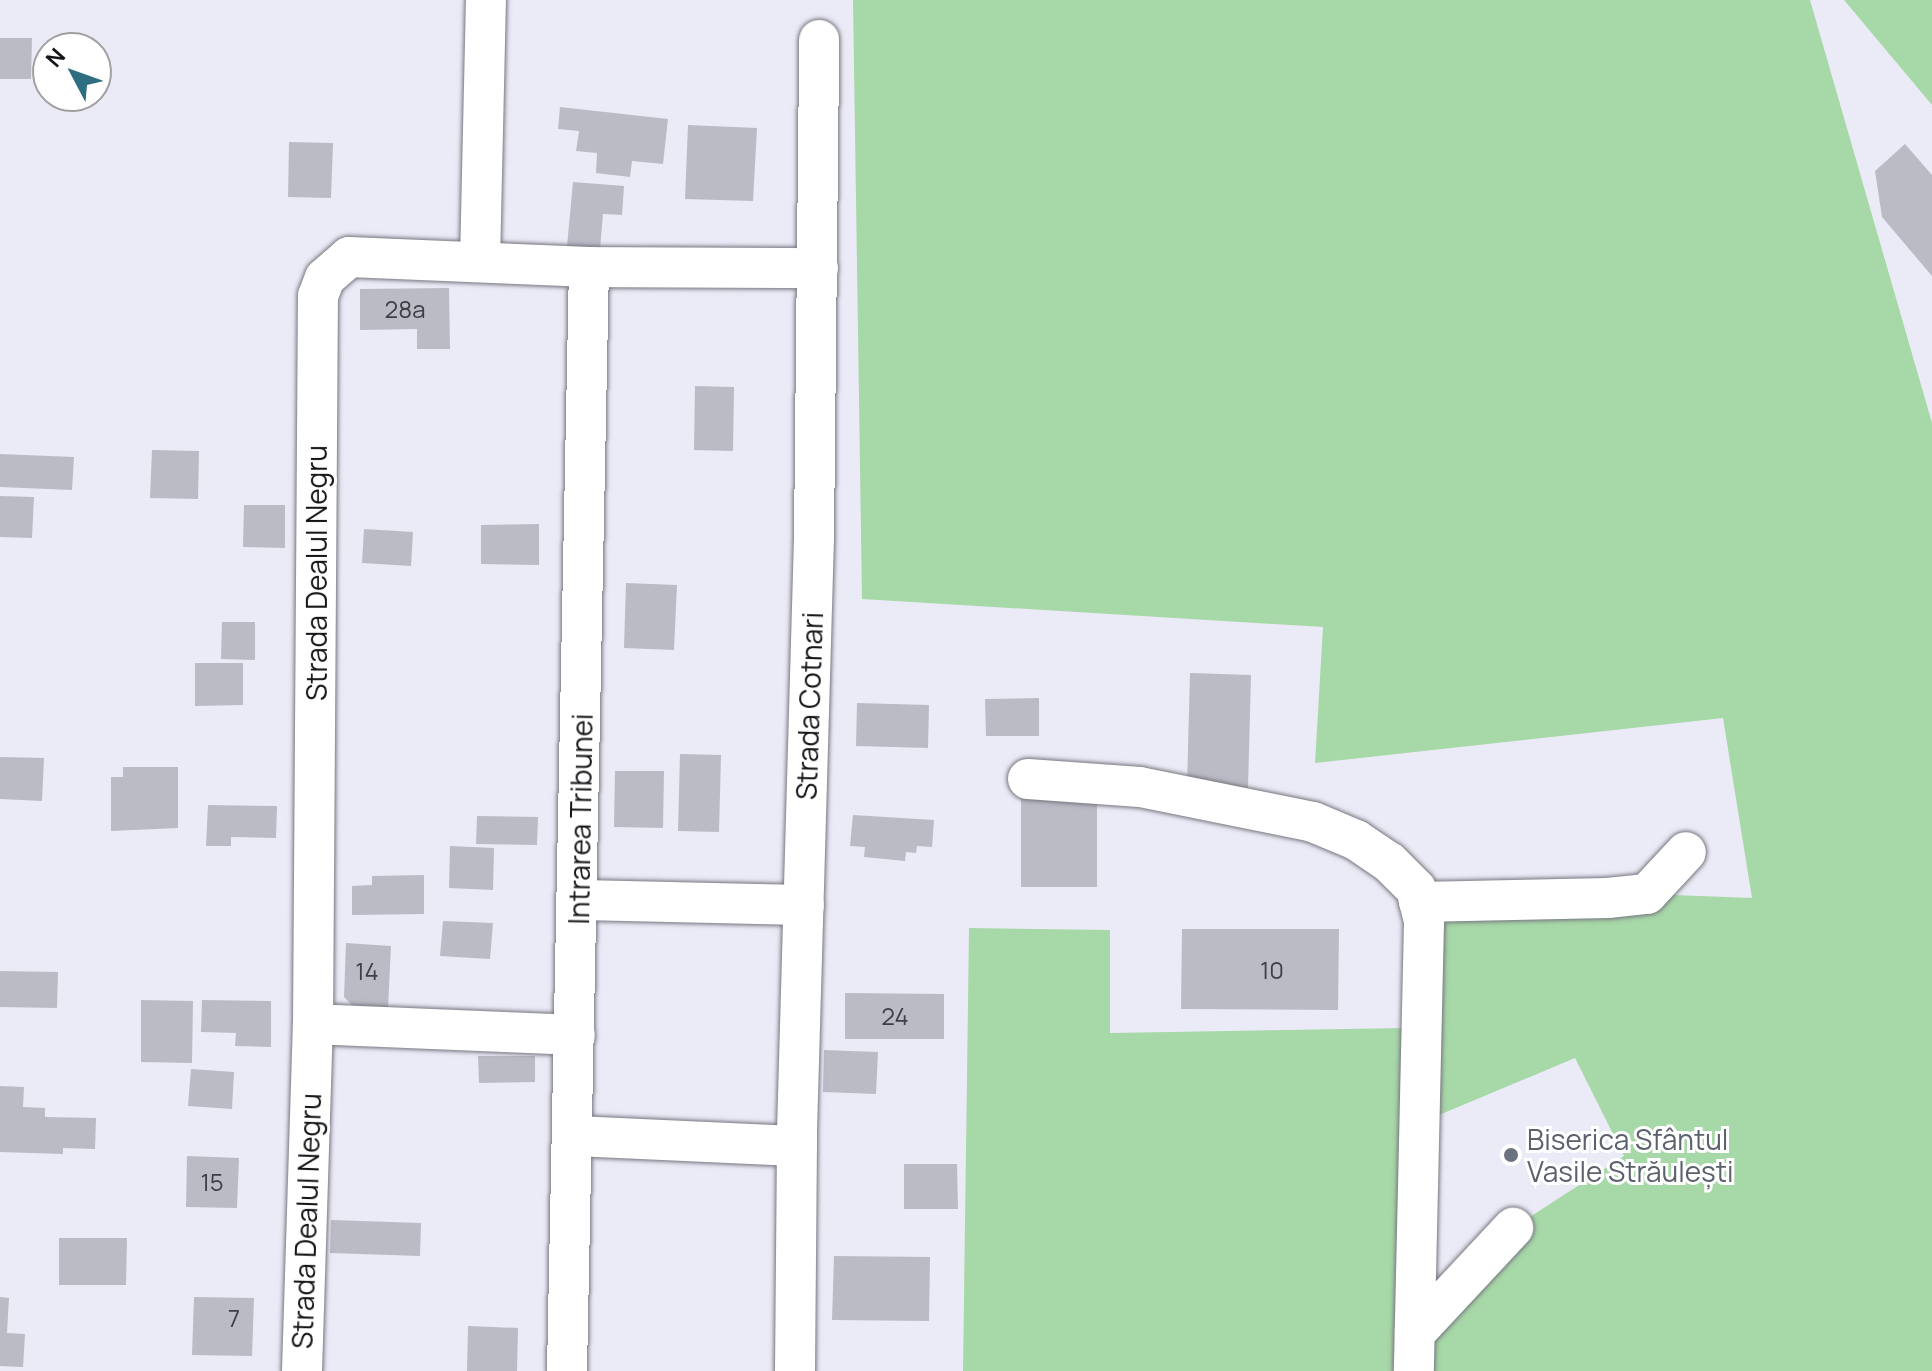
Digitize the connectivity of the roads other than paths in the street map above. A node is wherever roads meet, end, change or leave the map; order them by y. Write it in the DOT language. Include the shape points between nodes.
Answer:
graph roads {
  1 [pos="486,1"];
  2 [pos="819,40"];
  3 [pos="480,262"];
  4 [pos="589,267"];
  5 [pos="818,268"];
  6 [pos="1028,779"];
  7 [pos="1686,852"];
  8 [pos="579,900"];
  9 [pos="1419,902"];
  10 [pos="804,905"];
  11 [pos="313,1024"];
  12 [pos="575,1035"];
  13 [pos="573,1136"];
  14 [pos="797,1146"];
  15 [pos="1513,1228"];
  16 [pos="1415,1352"];
  17 [pos="302,1371"];
  18 [pos="567,1371"];
  19 [pos="795,1371"];
  1 -- 3 [label="street"];
  2 -- 5 [label="street, Strada Cotnari"];
  3 -- 4 [label="street, Strada Dealul Negru"];
  3 -- 11 [label="street, Strada Dealul Negru" via="349,257 325,278 318,296"];
  4 -- 5 [label="street, Strada Dealul Negru"];
  4 -- 8 [label="street, Intrarea Tribunei"];
  5 -- 10 [label="street, Strada Cotnari"];
  6 -- 9 [label="street" via="1140,787 1313,822 1356,840 1389,862 1416,889"];
  7 -- 9 [label="street" via="1647,894"];
  8 -- 10 [label="street"];
  8 -- 12 [label="street, Intrarea Tribunei"];
  9 -- 16 [label="street" via="1424,922"];
  10 -- 14 [label="street, Strada Cotnari"];
  11 -- 12 [label="street"];
  11 -- 17 [label="street, Strada Dealul Negru"];
  12 -- 13 [label="street, Intrarea Tribunei"];
  13 -- 14 [label="street"];
  13 -- 18 [label="street, Intrarea Tribunei"];
  14 -- 19 [label="street, Strada Cotnari"];
  15 -- 16 [label="street"];
}
